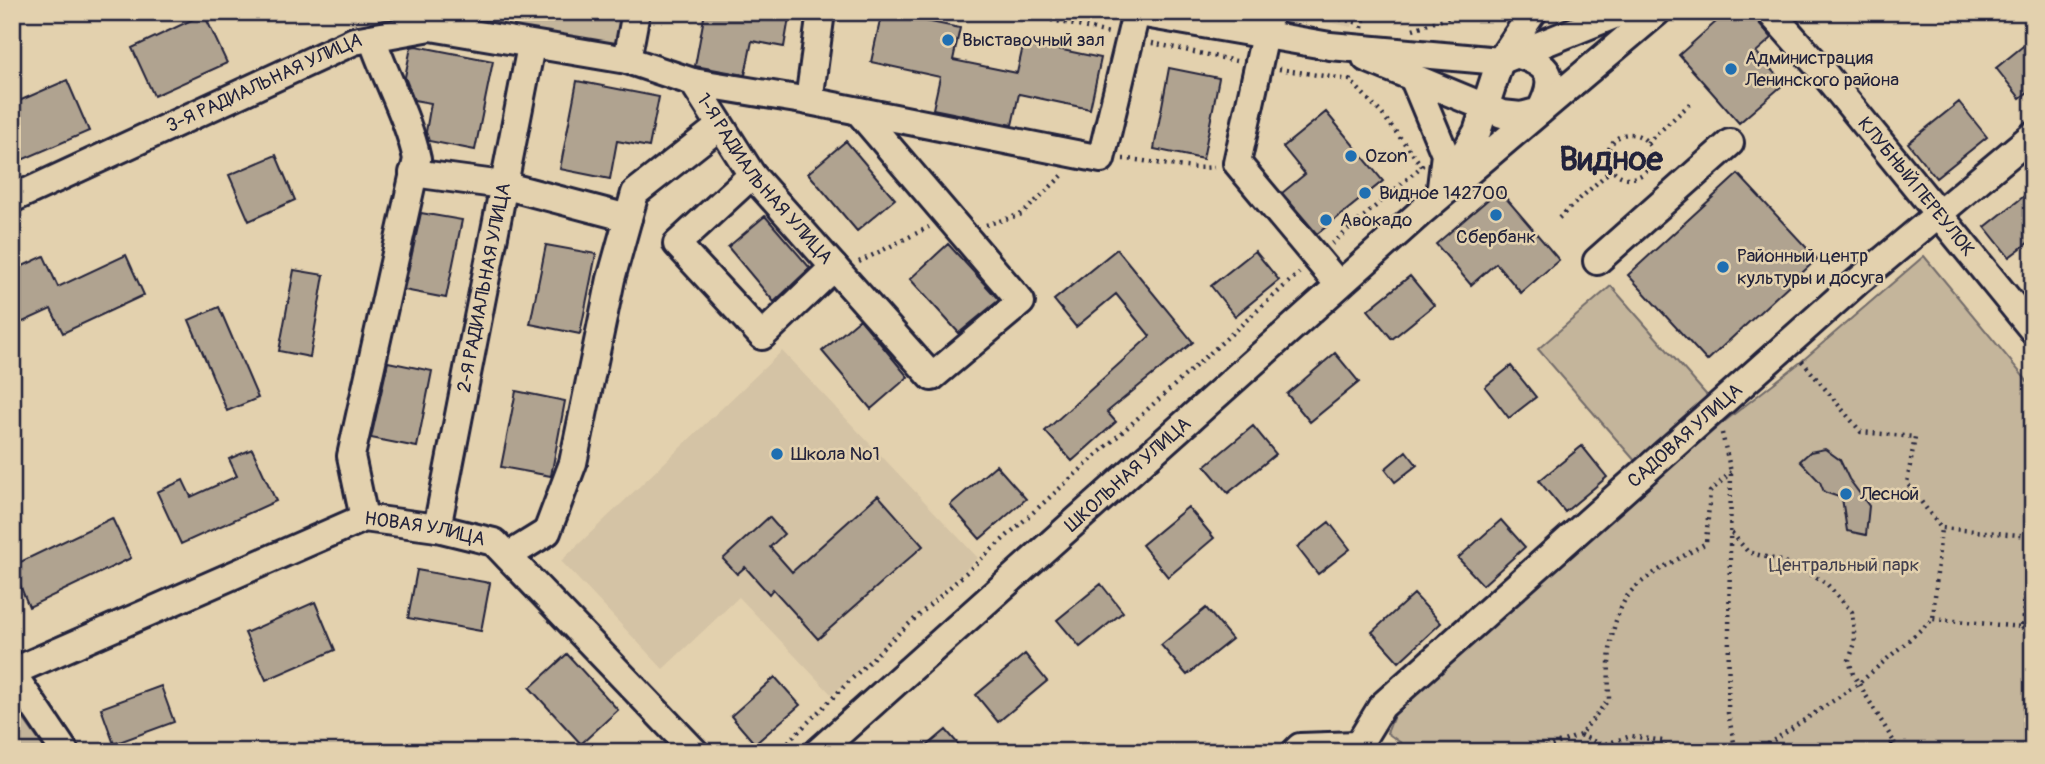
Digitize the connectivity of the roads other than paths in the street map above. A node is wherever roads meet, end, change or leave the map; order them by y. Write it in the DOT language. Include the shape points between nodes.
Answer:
graph roads {
  1 [pos="636,12"];
  2 [pos="821,12"];
  3 [pos="1533,12"];
  4 [pos="1657,12"];
  5 [pos="1770,12"];
  6 [pos="1614,14"];
  7 [pos="1133,21"];
  8 [pos="1267,23"];
  9 [pos="372,38"];
  10 [pos="1353,43"];
  11 [pos="531,46"];
  12 [pos="1509,58"];
  13 [pos="626,60"];
  14 [pos="1601,61"];
  15 [pos="1413,76"];
  16 [pos="693,82"];
  17 [pos="810,102"];
  18 [pos="1487,106"];
  19 [pos="1540,111"];
  20 [pos="859,112"];
  21 [pos="720,126"];
  22 [pos="2033,135"];
  23 [pos="1730,143"];
  24 [pos="413,173"];
  25 [pos="752,175"];
  26 [pos="503,185"];
  27 [pos="1439,195"];
  28 [pos="12,199"];
  29 [pos="1937,213"];
  30 [pos="628,218"];
  31 [pos="1597,261"];
  32 [pos="837,270"];
  33 [pos="1339,285"];
  34 [pos="2033,330"];
  35 [pos="364,518"];
  36 [pos="437,528"];
  37 [pos="508,556"];
  38 [pos="12,673"];
  39 [pos="1355,748"];
  40 [pos="65,752"];
  41 [pos="695,752"];
  42 [pos="818,752"];
  43 [pos="1295,752"];
  1 -- 13 [label="street"];
  2 -- 17 [label="street"];
  3 -- 12 [label="street"];
  4 -- 14 [label="street"];
  5 -- 29 [label="street, КЛУБНЫЙ ПЕРЕУЛОК" via="1820,63"];
  6 -- 12 [label="street"];
  6 -- 14 [label="street"];
  7 -- 8 [label="street"];
  7 -- 20 [label="street" via="1092,157"];
  8 -- 10 [label="street"];
  8 -- 33 [label="street" via="1237,163"];
  9 -- 11 [label="street, 3-Я РАДИАЛЬНАЯ УЛИЦА" via="431,27"];
  9 -- 24 [label="street" via="410,127 416,159"];
  9 -- 28 [label="street, 3-Я РАДИАЛЬНАЯ УЛИЦА" via="354,41"];
  10 -- 12 [label="street"];
  10 -- 15 [label="street"];
  11 -- 13 [label="street, 1-Я РАДИАЛЬНАЯ УЛИЦА"];
  11 -- 26 [label="street, 2-Я РАДИАЛЬНАЯ УЛИЦА"];
  12 -- 18 [label="street"];
  12 -- 19 [label="street" via="1539,61 1550,77 1549,93"];
  13 -- 16 [label="street, 1-Я РАДИАЛЬНАЯ УЛИЦА"];
  14 -- 19 [label="street"];
  15 -- 18 [label="street"];
  15 -- 27 [label="street" via="1445,154"];
  16 -- 17 [label="street"];
  16 -- 21 [label="street, 1-Я РАДИАЛЬНАЯ УЛИЦА"];
  17 -- 20 [label="street"];
  18 -- 19 [label="street" via="1521,116"];
  18 -- 27 [label="street" via="1477,132"];
  19 -- 27 [label="street"];
  20 -- 32 [label="street, 1-Я РАДИАЛЬНАЯ УЛИЦА" via="1021,302 932,377"];
  21 -- 25 [label="street, 1-Я РАДИАЛЬНАЯ УЛИЦА"];
  21 -- 30 [label="street" via="635,192"];
  22 -- 29 [label="street, САДОВАЯ УЛИЦА"];
  23 -- 31 [label="street"];
  24 -- 26 [label="street"];
  24 -- 35 [label="street" via="351,456"];
  25 -- 32 [label="street, 1-Я РАДИАЛЬНАЯ УЛИЦА"];
  25 -- 32 [label="street" via="677,244 762,336"];
  26 -- 30 [label="street"];
  26 -- 36 [label="street, 2-Я РАДИАЛЬНАЯ УЛИЦА"];
  27 -- 33 [label="street, ШКОЛЬНАЯ УЛИЦА"];
  29 -- 34 [label="street, КЛУБНЫЙ ПЕРЕУЛОК"];
  29 -- 39 [label="street, САДОВАЯ УЛИЦА" via="1382,706"];
  30 -- 37 [label="street" via="573,463 547,532"];
  33 -- 42 [label="street, ШКОЛЬНАЯ УЛИЦА"];
  35 -- 36 [label="street, НОВАЯ УЛИЦА"];
  35 -- 38 [label="street, НОВАЯ УЛИЦА"];
  36 -- 37 [label="street, НОВАЯ УЛИЦА" via="494,542"];
  37 -- 41 [label="street, НОВАЯ УЛИЦА"];
  38 -- 40 [label="street"];
  39 -- 43 [label="street" via="1300,747"];
}
